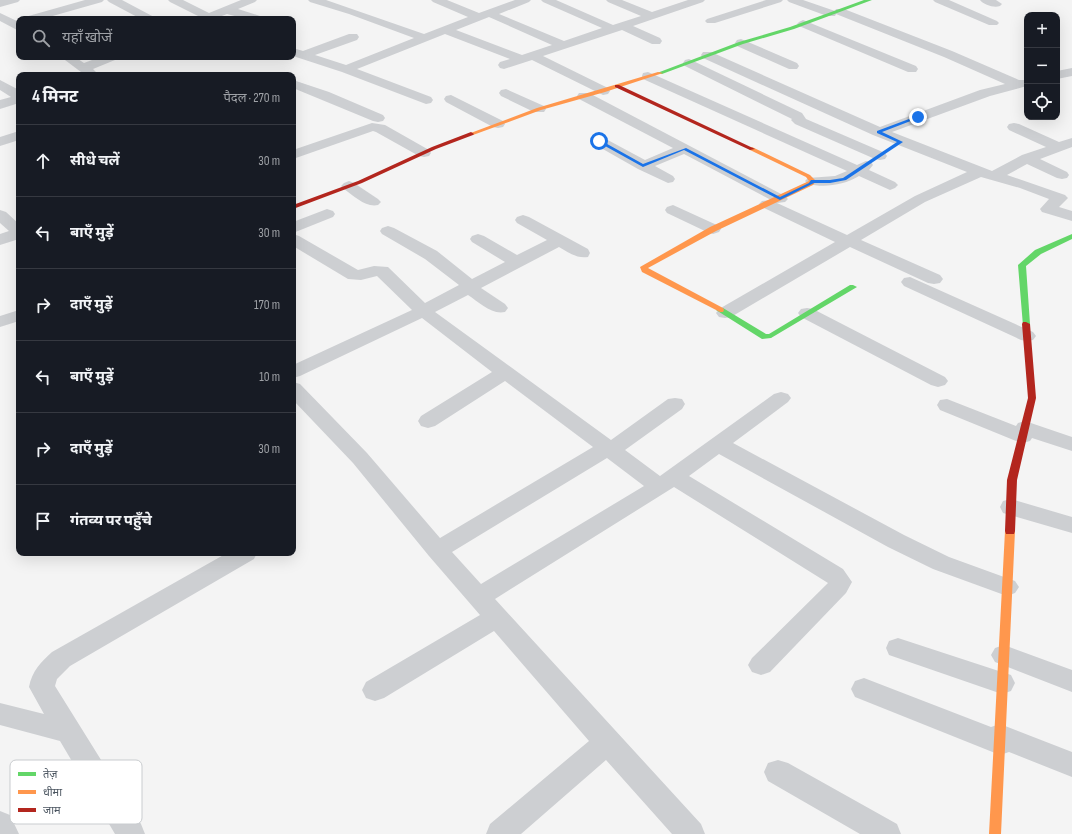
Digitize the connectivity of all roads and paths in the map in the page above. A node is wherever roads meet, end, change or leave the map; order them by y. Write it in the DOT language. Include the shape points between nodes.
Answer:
graph roads {
  1 [pos="14,0"];
  2 [pos="58,0"];
  3 [pos="98,0"];
  4 [pos="113,0"];
  5 [pos="199,0"];
  6 [pos="251,0"];
  7 [pos="314,0"];
  8 [pos="437,0"];
  9 [pos="525,0"];
  10 [pos="547,0"];
  11 [pos="612,0"];
  12 [pos="699,0"];
  13 [pos="777,0"];
  14 [pos="793,0"];
  15 [pos="869,0"];
  16 [pos="939,0"];
  17 [pos="179,3"];
  18 [pos="0,4"];
  19 [pos="72,7"];
  20 [pos="227,10"];
  21 [pos="835,12"];
  22 [pos="86,14"];
  23 [pos="483,15"];
  24 [pos="0,16"];
  25 [pos="40,16"];
  26 [pos="144,16"];
  27 [pos="203,16"];
  28 [pos="212,16"];
  29 [pos="248,16"];
  30 [pos="652,16"];
  31 [pos="711,21"];
  32 [pos="993,23"];
  33 [pos="16,24"];
  34 [pos="803,24"];
  35 [pos="618,27"];
  36 [pos="445,30"];
  37 [pos="353,37"];
  38 [pos="424,38"];
  39 [pos="656,41"];
  40 [pos="740,43"];
  41 [pos="563,45"];
  42 [pos="299,54"];
  43 [pos="707,55"];
  44 [pos="527,57"];
  45 [pos="71,60"];
  46 [pos="107,60"];
  47 [pos="319,60"];
  48 [pos="689,63"];
  49 [pos="504,64"];
  50 [pos="793,66"];
  51 [pos="346,69"];
  52 [pos="912,69"];
  53 [pos="88,72"];
  54 [pos="90,72"];
  55 [pos="1072,72"];
  56 [pos="296,73"];
  57 [pos="1060,74"];
  58 [pos="648,76"];
  59 [pos="296,78"];
  60 [pos="1022,83"];
  61 [pos="0,84"];
  62 [pos="617,86"];
  63 [pos="603,90"];
  64 [pos="314,92"];
  65 [pos="506,93"];
  66 [pos="16,95"];
  67 [pos="584,96"];
  68 [pos="16,98"];
  69 [pos="300,98"];
  70 [pos="451,99"];
  71 [pos="426,100"];
  72 [pos="0,105"];
  73 [pos="539,108"];
  74 [pos="378,118"];
  75 [pos="498,124"];
  76 [pos="1014,127"];
  77 [pos="878,132"];
  78 [pos="16,136"];
  79 [pos="296,141"];
  80 [pos="599,141"];
  81 [pos="0,142"];
  82 [pos="900,142"];
  83 [pos="1065,144"];
  84 [pos="309,149"];
  85 [pos="684,149"];
  86 [pos="424,153"];
  87 [pos="296,154"];
  88 [pos="880,156"];
  89 [pos="1027,158"];
  90 [pos="643,166"];
  91 [pos="858,171"];
  92 [pos="987,174"];
  93 [pos="1062,175"];
  94 [pos="668,179"];
  95 [pos="813,181"];
  96 [pos="890,185"];
  97 [pos="349,186"];
  98 [pos="374,202"];
  99 [pos="773,202"];
  100 [pos="296,206"];
  101 [pos="673,210"];
  102 [pos="327,214"];
  103 [pos="0,215"];
  104 [pos="1072,216"];
  105 [pos="523,220"];
  106 [pos="296,227"];
  107 [pos="713,229"];
  108 [pos="16,230"];
  109 [pos="388,231"];
  110 [pos="16,234"];
  111 [pos="478,239"];
  112 [pos="1069,239"];
  113 [pos="0,240"];
  114 [pos="559,240"];
  115 [pos="296,241"];
  116 [pos="850,241"];
  117 [pos="582,253"];
  118 [pos="517,262"];
  119 [pos="934,279"];
  120 [pos="910,282"];
  121 [pos="469,287"];
  122 [pos="853,287"];
  123 [pos="499,308"];
  124 [pos="422,311"];
  125 [pos="725,313"];
  126 [pos="807,313"];
  127 [pos="1028,336"];
  128 [pos="296,371"];
  129 [pos="505,372"];
  130 [pos="938,381"];
  131 [pos="296,391"];
  132 [pos="781,398"];
  133 [pos="676,404"];
  134 [pos="947,404"];
  135 [pos="428,421"];
  136 [pos="1024,432"];
  137 [pos="718,444"];
  138 [pos="1072,444"];
  139 [pos="610,449"];
  140 [pos="667,482"];
  141 [pos="1011,507"];
  142 [pos="1072,525"];
  143 [pos="437,550"];
  144 [pos="241,556"];
  145 [pos="1007,587"];
  146 [pos="479,597"];
  147 [pos="496,617"];
  148 [pos="898,648"];
  149 [pos="1004,655"];
  150 [pos="761,665"];
  151 [pos="1072,681"];
  152 [pos="1002,683"];
  153 [pos="864,689"];
  154 [pos="375,690"];
  155 [pos="0,714"];
  156 [pos="69,732"];
  157 [pos="1000,740"];
  158 [pos="607,742"];
  159 [pos="86,760"];
  160 [pos="1072,765"];
  161 [pos="778,772"];
  162 [pos="0,824"];
  163 [pos="125,824"];
  164 [pos="5,834"];
  165 [pos="131,834"];
  166 [pos="500,834"];
  167 [pos="691,834"];
  168 [pos="887,834"];
  169 [pos="995,834"];
  1 -- 18 [label="street"];
  2 -- 19 [label="street"];
  3 -- 19 [label="street"];
  4 -- 26 [label="street"];
  5 -- 17 [label="street"];
  6 -- 20 [label="street"];
  7 -- 38 [label="street"];
  8 -- 23 [label="street"];
  9 -- 23 [label="street"];
  10 -- 35 [label="street"];
  11 -- 30 [label="street"];
  12 -- 30 [label="street"];
  13 -- 31 [label="street"];
  14 -- 21 [label="street"];
  15 -- 21 [label="street"];
  16 -- 32 [label="street"];
  17 -- 27 [label="street"];
  19 -- 22 [label="street"];
  19 -- 25 [label="street"];
  20 -- 28 [label="street"];
  20 -- 29 [label="street"];
  21 -- 34 [label="street"];
  21 -- 60 [label="street"];
  23 -- 36 [label="street"];
  23 -- 41 [label="street"];
  24 -- 33 [label="street"];
  30 -- 35 [label="street"];
  34 -- 40 [label="street"];
  34 -- 52 [label="street"];
  35 -- 39 [label="street"];
  35 -- 41 [label="street"];
  36 -- 38 [label="street"];
  36 -- 44 [label="street"];
  37 -- 42 [label="street"];
  38 -- 51 [label="street"];
  40 -- 43 [label="street"];
  40 -- 50 [label="street"];
  41 -- 44 [label="street"];
  42 -- 47 [label="street"];
  43 -- 48 [label="street"];
  43 -- 77 [label="street"];
  44 -- 49 [label="street"];
  44 -- 63 [label="street"];
  45 -- 53 [label="street"];
  46 -- 54 [label="street"];
  47 -- 51 [label="street"];
  47 -- 56 [label="street"];
  48 -- 58 [label="street"];
  48 -- 88 [label="street" via="797,116 800,121"];
  51 -- 71 [label="street"];
  55 -- 57 [label="street"];
  58 -- 62 [label="street"];
  58 -- 91 [label="street"];
  59 -- 64 [label="street"];
  60 -- 77 [label="street" via="985,93"];
  61 -- 66 [label="street"];
  62 -- 63 [label="street"];
  62 -- 95 [label="street" via="808,176"];
  63 -- 67 [label="street"];
  64 -- 69 [label="street"];
  64 -- 74 [label="street"];
  65 -- 73 [label="street"];
  67 -- 73 [label="street"];
  67 -- 85 [label="street"];
  68 -- 72 [label="street"];
  70 -- 75 [label="street"];
  73 -- 75 [label="street"];
  75 -- 86 [label="street"];
  76 -- 83 [label="street"];
  77 -- 82 [label="street"];
  78 -- 81 [label="street"];
  79 -- 84 [label="street"];
  80 -- 90 [label="street"];
  82 -- 88 [label="street"];
  82 -- 92 [label="street"];
  83 -- 89 [label="street"];
  84 -- 86 [label="street" via="376,127"];
  84 -- 87 [label="street"];
  85 -- 90 [label="street"];
  85 -- 99 [label="street"];
  86 -- 97 [label="street"];
  88 -- 91 [label="street"];
  89 -- 92 [label="street"];
  89 -- 93 [label="street"];
  90 -- 94 [label="street"];
  91 -- 95 [label="street" via="838,181"];
  91 -- 96 [label="street"];
  92 -- 104 [label="street" via="1060,198 1048,208"];
  92 -- 116 [label="street" via="920,200"];
  95 -- 99 [label="street"];
  97 -- 98 [label="street"];
  97 -- 100 [label="street"];
  99 -- 107 [label="street"];
  99 -- 116 [label="street"];
  101 -- 107 [label="street"];
  102 -- 106 [label="street"];
  103 -- 108 [label="street"];
  105 -- 114 [label="street"];
  107 -- 125 [label="street" via="644,267 645,270"];
  109 -- 121 [label="street" via="431,254"];
  110 -- 113 [label="street"];
  111 -- 118 [label="street"];
  112 -- 127 [label="street" via="1033,254 1022,265"];
  114 -- 117 [label="street"];
  114 -- 118 [label="street"];
  115 -- 124 [label="street" via="358,276 371,271 382,271"];
  116 -- 119 [label="street"];
  116 -- 125 [label="street"];
  118 -- 121 [label="street"];
  120 -- 127 [label="street"];
  121 -- 123 [label="street"];
  121 -- 124 [label="street"];
  122 -- 126 [label="street"];
  124 -- 128 [label="street"];
  124 -- 129 [label="street"];
  125 -- 126 [label="street" via="768,337"];
  126 -- 130 [label="street"];
  127 -- 136 [label="street" via="1032,398"];
  129 -- 135 [label="street"];
  129 -- 139 [label="street"];
  131 -- 143 [label="street" via="360,458"];
  132 -- 137 [label="street"];
  133 -- 139 [label="street"];
  134 -- 136 [label="street"];
  136 -- 138 [label="street"];
  136 -- 141 [label="street" via="1012,480"];
  137 -- 140 [label="street"];
  137 -- 145 [label="street" via="896,541 941,562"];
  139 -- 140 [label="street"];
  139 -- 143 [label="street"];
  140 -- 146 [label="street"];
  140 -- 150 [label="street" via="835,575 840,582"];
  141 -- 142 [label="street"];
  141 -- 145 [label="street"];
  143 -- 146 [label="street"];
  144 -- 156 [label="street" via="61,659 49,669 43,677 42,687"];
  145 -- 149 [label="street"];
  146 -- 147 [label="street"];
  147 -- 154 [label="street"];
  147 -- 158 [label="street"];
  148 -- 152 [label="street"];
  149 -- 151 [label="street"];
  149 -- 152 [label="street"];
  152 -- 157 [label="street"];
  153 -- 157 [label="street"];
  155 -- 156 [label="street"];
  156 -- 159 [label="street"];
  157 -- 160 [label="street"];
  157 -- 169 [label="street"];
  158 -- 166 [label="street"];
  158 -- 167 [label="street"];
  161 -- 168 [label="street"];
  162 -- 164 [label="street"];
  163 -- 165 [label="street"];
}
